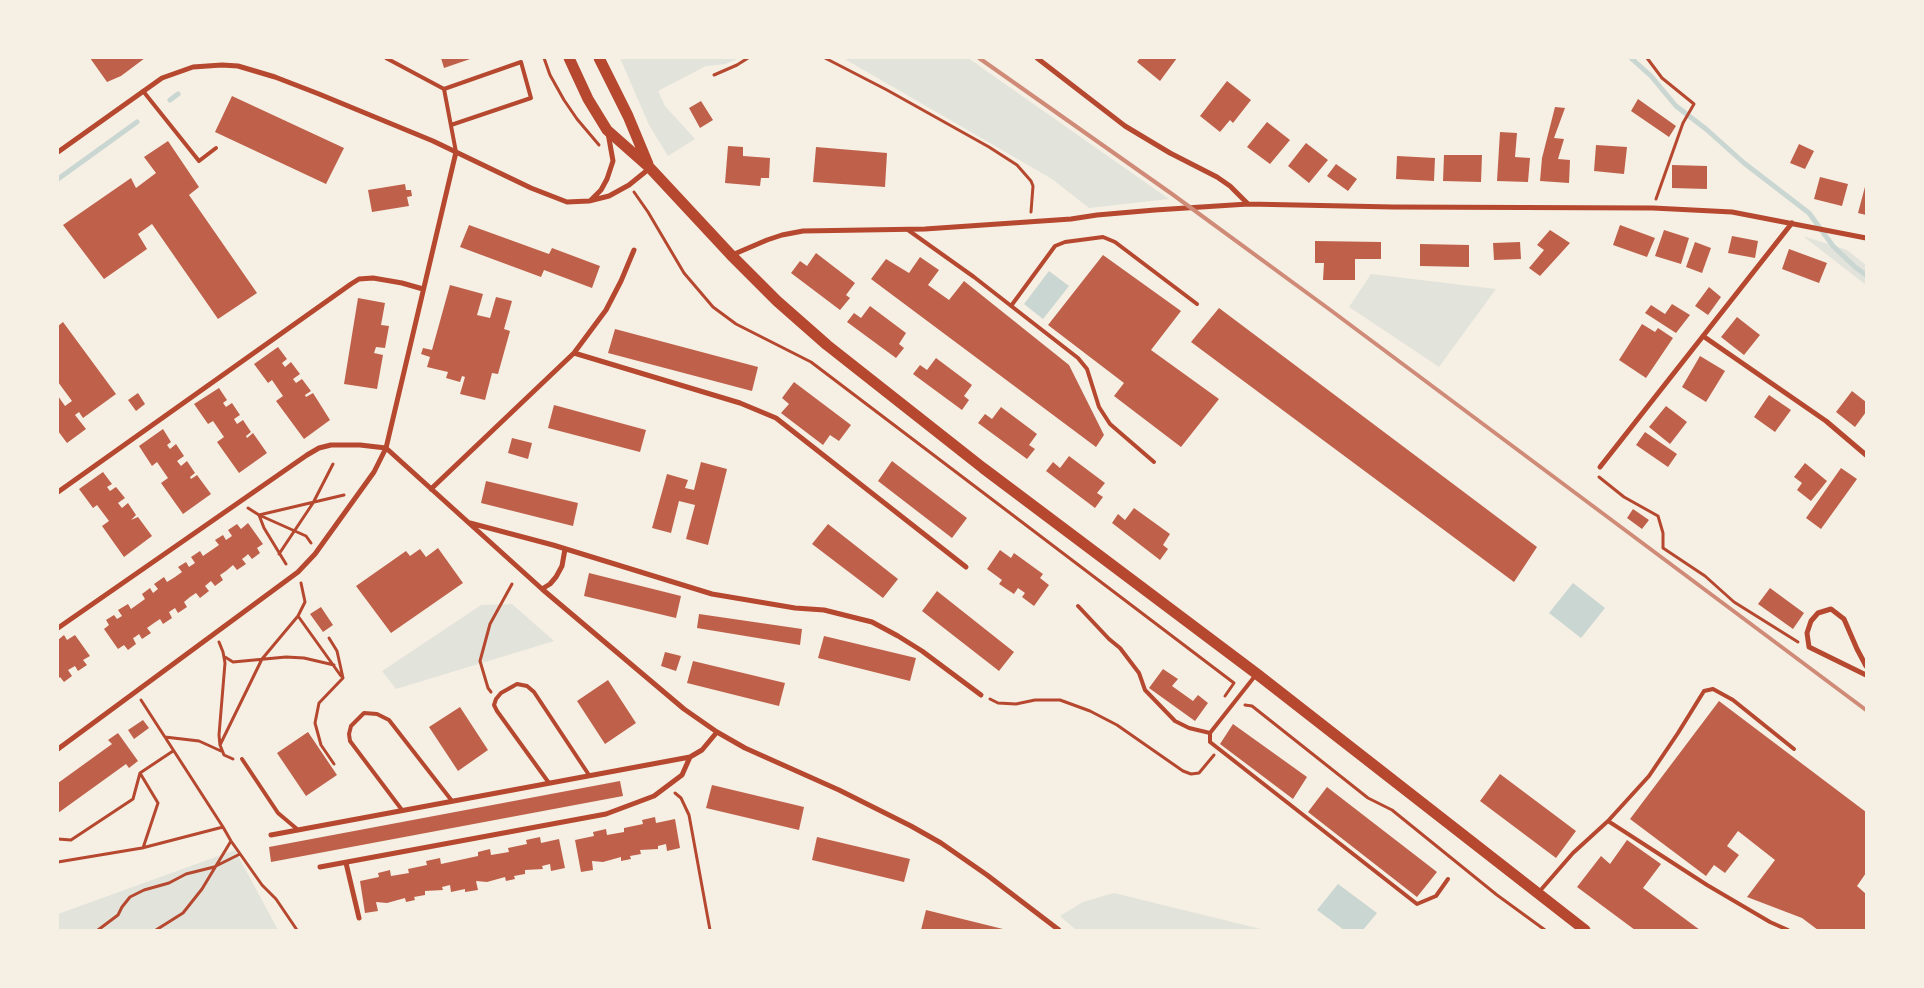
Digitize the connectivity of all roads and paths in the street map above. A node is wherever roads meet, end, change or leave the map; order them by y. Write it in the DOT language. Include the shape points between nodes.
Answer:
graph roads {
  1 [pos="225,58"];
  2 [pos="386,58"];
  3 [pos="544,58"];
  4 [pos="569,58"];
  5 [pos="599,58"];
  6 [pos="748,58"];
  7 [pos="825,58"];
  8 [pos="1038,58"];
  9 [pos="1647,58"];
  10 [pos="222,65"];
  11 [pos="714,76"];
  12 [pos="444,89"];
  13 [pos="144,90"];
  14 [pos="451,125"];
  15 [pos="607,130"];
  16 [pos="216,148"];
  17 [pos="58,152"];
  18 [pos="456,152"];
  19 [pos="613,161"];
  20 [pos="650,168"];
  21 [pos="629,185"];
  22 [pos="589,201"];
  23 [pos="1248,204"];
  24 [pos="1653,208"];
  25 [pos="1029,222"];
  26 [pos="1792,223"];
  27 [pos="908,230"];
  28 [pos="1866,238"];
  29 [pos="634,250"];
  30 [pos="732,255"];
  31 [pos="423,289"];
  32 [pos="1197,304"];
  33 [pos="1011,306"];
  34 [pos="1703,336"];
  35 [pos="574,353"];
  36 [pos="386,448"];
  37 [pos="1866,455"];
  38 [pos="1154,462"];
  39 [pos="333,464"];
  40 [pos="1600,467"];
  41 [pos="431,489"];
  42 [pos="58,492"];
  43 [pos="347,495"];
  44 [pos="313,502"];
  45 [pos="246,506"];
  46 [pos="259,515"];
  47 [pos="467,523"];
  48 [pos="295,531"];
  49 [pos="312,543"];
  50 [pos="565,549"];
  51 [pos="279,554"];
  52 [pos="286,564"];
  53 [pos="966,567"];
  54 [pos="298,572"];
  55 [pos="512,584"];
  56 [pos="542,588"];
  57 [pos="1078,606"];
  58 [pos="298,616"];
  59 [pos="58,628"];
  60 [pos="214,636"];
  61 [pos="329,638"];
  62 [pos="1809,647"];
  63 [pos="225,657"];
  64 [pos="262,660"];
  65 [pos="334,665"];
  66 [pos="1866,666"];
  67 [pos="1257,674"];
  68 [pos="1866,676"];
  69 [pos="343,678"];
  70 [pos="136,693"];
  71 [pos="982,695"];
  72 [pos="496,699"];
  73 [pos="1241,707"];
  74 [pos="1225,714"];
  75 [pos="717,732"];
  76 [pos="1210,733"];
  77 [pos="164,737"];
  78 [pos="220,745"];
  79 [pos="58,749"];
  80 [pos="1219,749"];
  81 [pos="1794,749"];
  82 [pos="221,751"];
  83 [pos="173,752"];
  84 [pos="690,757"];
  85 [pos="242,759"];
  86 [pos="334,764"];
  87 [pos="140,773"];
  88 [pos="589,775"];
  89 [pos="549,783"];
  90 [pos="668,786"];
  91 [pos="452,801"];
  92 [pos="402,810"];
  93 [pos="1608,821"];
  94 [pos="223,827"];
  95 [pos="298,829"];
  96 [pos="271,835"];
  97 [pos="58,839"];
  98 [pos="231,841"];
  99 [pos="142,848"];
  100 [pos="240,854"];
  101 [pos="58,862"];
  102 [pos="346,863"];
  103 [pos="216,866"];
  104 [pos="320,867"];
  105 [pos="1448,879"];
  106 [pos="1538,894"];
  107 [pos="359,918"];
  108 [pos="98,930"];
  109 [pos="156,930"];
  110 [pos="297,930"];
  111 [pos="710,930"];
  112 [pos="1060,930"];
  113 [pos="1545,930"];
  114 [pos="1584,930"];
  115 [pos="1788,930"];
  1 -- 10 [label="street"];
  2 -- 12 [label="lane"];
  3 -- 19 [label="path" via="564,100"];
  4 -- 15 [label="main road"];
  5 -- 20 [label="main road"];
  6 -- 11 [label="path"];
  7 -- 25 [label="path" via="913,104 1017,165 1033,186"];
  8 -- 23 [label="street" via="1125,126 1217,177"];
  9 -- 24 [label="path" via="1662,78 1694,104 1683,123"];
  10 -- 13 [label="street" via="193,67 170,74"];
  10 -- 18 [label="street" via="238,66 275,77"];
  12 -- 14 [label="lane"];
  12 -- 14 [label="lane" via="521,62 531,98"];
  13 -- 16 [label="lane" via="199,161"];
  13 -- 17 [label="street"];
  14 -- 18 [label="lane"];
  15 -- 19 [label="street"];
  15 -- 20 [label="main road"];
  18 -- 22 [label="street" via="567,202"];
  18 -- 31 [label="street"];
  19 -- 22 [label="street" via="601,190"];
  20 -- 21 [label="street"];
  20 -- 30 [label="main road"];
  21 -- 22 [label="street" via="609,196"];
  21 -- 74 [label="path" via="684,272 713,307 736,324 811,362 1234,683 1216,709"];
  23 -- 24 [label="street"];
  23 -- 25 [label="street"];
  24 -- 26 [label="street" via="1732,212"];
  25 -- 27 [label="street"];
  26 -- 28 [label="street"];
  26 -- 34 [label="street"];
  27 -- 30 [label="street" via="803,231 767,240"];
  27 -- 33 [label="lane"];
  29 -- 35 [label="street" via="606,310"];
  30 -- 67 [label="main road" via="777,301 900,404"];
  31 -- 36 [label="street"];
  31 -- 42 [label="street" via="374,278 359,279"];
  32 -- 33 [label="lane" via="1116,242 1103,237 1055,246"];
  33 -- 38 [label="lane" via="1078,358 1087,369 1099,407 1110,424"];
  34 -- 37 [label="street" via="1826,421"];
  34 -- 40 [label="street"];
  35 -- 41 [label="street"];
  35 -- 53 [label="street" via="740,402 776,418"];
  36 -- 41 [label="street"];
  36 -- 54 [label="street" via="374,472 316,554"];
  36 -- 59 [label="street" via="360,445 319,448"];
  39 -- 44 [label="path"];
  40 -- 62 [label="path" via="1598,476 1624,497 1658,516 1663,548 1705,576 1734,602"];
  41 -- 47 [label="street"];
  43 -- 44 [label="path"];
  44 -- 46 [label="path"];
  44 -- 48 [label="path"];
  45 -- 46 [label="path"];
  46 -- 48 [label="path"];
  46 -- 51 [label="path"];
  47 -- 50 [label="street"];
  47 -- 56 [label="street"];
  48 -- 49 [label="path"];
  48 -- 51 [label="path"];
  50 -- 56 [label="street" via="556,577"];
  50 -- 71 [label="street" via="731,599 824,610 872,622 922,651"];
  51 -- 52 [label="path"];
  54 -- 58 [label="path" via="305,602"];
  54 -- 60 [label="street"];
  55 -- 72 [label="path" via="490,624 480,662 488,688"];
  56 -- 75 [label="street" via="684,709"];
  57 -- 76 [label="lane" via="1120,648 1138,673 1145,690 1175,721"];
  58 -- 64 [label="path"];
  58 -- 65 [label="path"];
  60 -- 63 [label="path"];
  60 -- 70 [label="street"];
  61 -- 69 [label="path" via="337,651"];
  62 -- 66 [label="street" via="1811,621 1818,613 1830,609 1844,619"];
  62 -- 68 [label="street"];
  63 -- 64 [label="path" via="233,662"];
  63 -- 78 [label="path" via="218,735"];
  64 -- 65 [label="path" via="304,658"];
  64 -- 78 [label="path"];
  65 -- 69 [label="path"];
  67 -- 74 [label="lane"];
  67 -- 106 [label="main road"];
  69 -- 86 [label="path" via="319,703 315,723 321,745"];
  70 -- 77 [label="path"];
  70 -- 79 [label="street"];
  71 -- 80 [label="path" via="998,703 1060,700 1090,711 1191,774 1199,773"];
  72 -- 88 [label="lane" via="517,684 527,686"];
  72 -- 89 [label="lane" via="497,712"];
  73 -- 113 [label="path" via="1246,704 1252,706 1368,798 1392,810"];
  74 -- 76 [label="lane"];
  75 -- 84 [label="street" via="702,750"];
  75 -- 112 [label="street" via="911,826 987,875"];
  76 -- 80 [label="lane" via="1210,742"];
  77 -- 82 [label="path" via="199,741"];
  77 -- 83 [label="path"];
  78 -- 82 [label="path"];
  80 -- 105 [label="lane" via="1417,904 1436,896"];
  81 -- 93 [label="lane" via="1733,700 1713,689 1704,691 1648,776"];
  82 -- 85 [label="path" via="228,758"];
  83 -- 87 [label="path"];
  83 -- 94 [label="path"];
  84 -- 88 [label="street"];
  84 -- 90 [label="street" via="682,775"];
  85 -- 95 [label="lane" via="278,813"];
  87 -- 97 [label="path" via="133,798 71,840"];
  87 -- 99 [label="path" via="158,802"];
  88 -- 89 [label="street"];
  89 -- 91 [label="street"];
  90 -- 102 [label="street" via="654,796 606,814"];
  90 -- 111 [label="path" via="681,798 689,815"];
  91 -- 92 [label="street"];
  91 -- 92 [label="lane" via="389,720 377,714 364,713 351,726 350,741"];
  92 -- 95 [label="street"];
  93 -- 106 [label="lane" via="1573,853"];
  93 -- 115 [label="lane" via="1707,885"];
  94 -- 98 [label="path"];
  94 -- 99 [label="path"];
  95 -- 96 [label="street"];
  98 -- 100 [label="path"];
  98 -- 103 [label="path"];
  99 -- 101 [label="path"];
  100 -- 103 [label="path"];
  100 -- 110 [label="path"];
  102 -- 104 [label="street"];
  102 -- 107 [label="street"];
  103 -- 108 [label="path" via="186,874 130,897 118,915"];
  103 -- 109 [label="path" via="183,912"];
  106 -- 114 [label="main road"];
}
